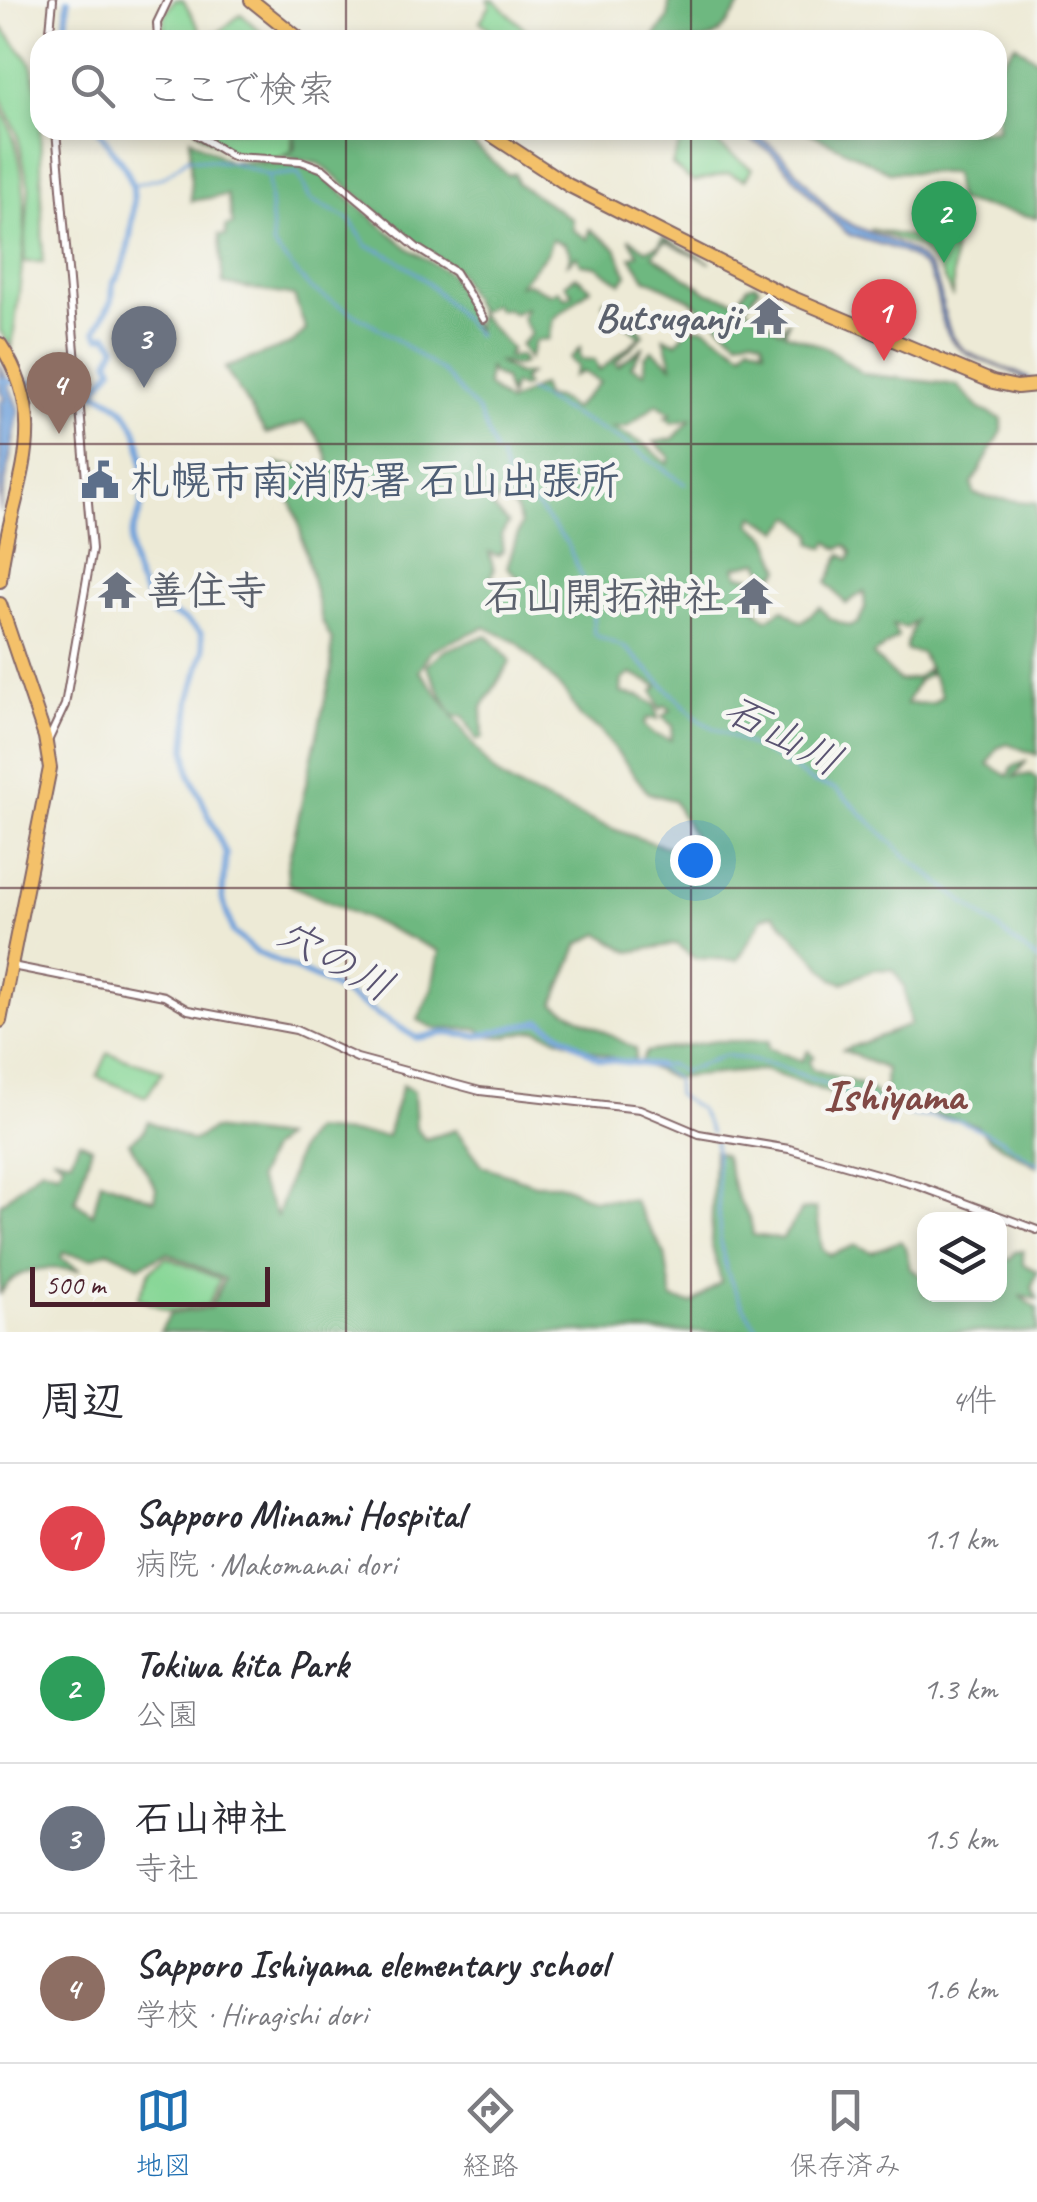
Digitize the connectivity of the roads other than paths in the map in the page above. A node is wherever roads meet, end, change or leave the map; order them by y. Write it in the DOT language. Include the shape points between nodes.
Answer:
graph roads {
  1 [pos="52,0"];
  2 [pos="168,0"];
  3 [pos="251,0"];
  4 [pos="50,30"];
  5 [pos="157,30"];
  6 [pos="288,30"];
  7 [pos="57,140"];
  8 [pos="205,140"];
  9 [pos="499,140"];
  10 [pos="484,319"];
  11 [pos="0,344"];
  12 [pos="1033,386"];
  13 [pos="0,579"];
  14 [pos="0,595"];
  15 [pos="0,604"];
  16 [pos="28,687"];
  17 [pos="47,744"];
  18 [pos="12,966"];
  19 [pos="0,1020"];
  20 [pos="1037,1230"];
  1 -- 4 [label="street"];
  2 -- 5 [label="street"];
  3 -- 6 [label="highway"];
  7 -- 17 [label="street" via="91,528 90,577 65,705"];
  8 -- 10 [label="street" via="233,157 315,164 455,272"];
  9 -- 12 [label="highway" via="568,185 779,292 966,372 1003,385"];
  11 -- 13 [label="highway" via="24,392 29,445"];
  13 -- 14 [label="highway"];
  14 -- 16 [label="highway"];
  15 -- 16 [label="highway"];
  16 -- 17 [label="highway"];
  17 -- 18 [label="highway" via="48,790"];
  18 -- 19 [label="highway"];
  18 -- 20 [label="street" via="296,1030 357,1058 480,1091 640,1110 699,1134 788,1149 919,1186"];
}
